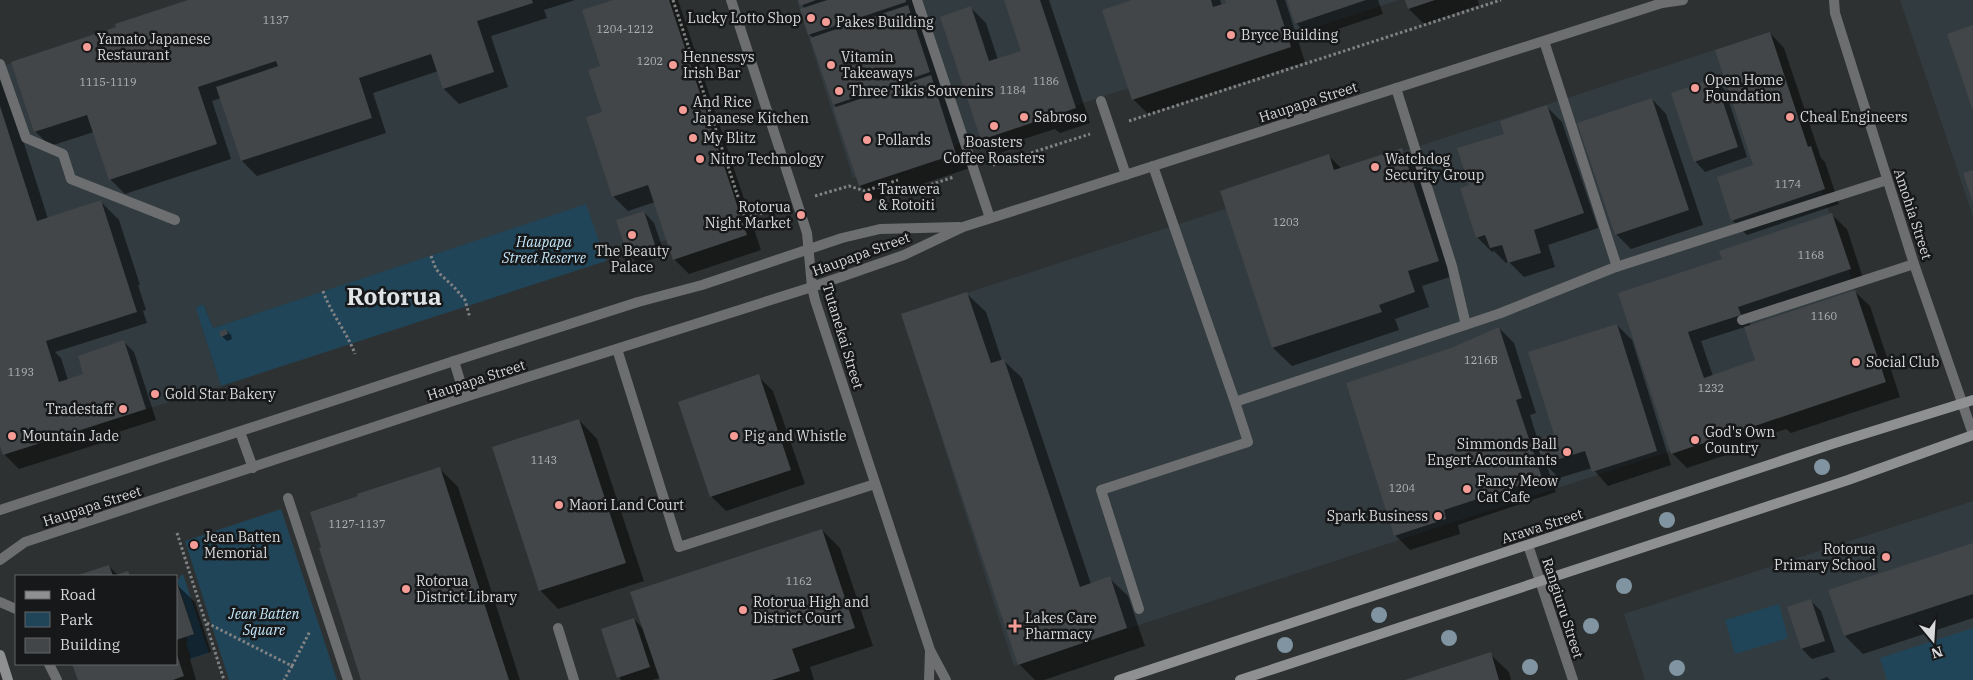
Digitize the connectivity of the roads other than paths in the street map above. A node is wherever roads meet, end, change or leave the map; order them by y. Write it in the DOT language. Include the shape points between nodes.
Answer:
graph roads {
  1 [pos="731,0"];
  2 [pos="917,0"];
  3 [pos="1683,0"];
  4 [pos="1834,0"];
  5 [pos="1665,1"];
  6 [pos="1544,41"];
  7 [pos="0,64"];
  8 [pos="1396,88"];
  9 [pos="1102,101"];
  10 [pos="1153,166"];
  11 [pos="1126,175"];
  12 [pos="1887,180"];
  13 [pos="990,218"];
  14 [pos="175,220"];
  15 [pos="963,228"];
  16 [pos="809,249"];
  17 [pos="1914,264"];
  18 [pos="1617,267"];
  19 [pos="812,287"];
  20 [pos="1742,320"];
  21 [pos="1466,325"];
  22 [pos="618,349"];
  23 [pos="454,362"];
  24 [pos="465,397"];
  25 [pos="1968,401"];
  26 [pos="1235,402"];
  27 [pos="240,432"];
  28 [pos="1973,434"];
  29 [pos="253,468"];
  30 [pos="875,484"];
  31 [pos="288,498"];
  32 [pos="0,510"];
  33 [pos="1528,545"];
  34 [pos="0,560"];
  35 [pos="1540,583"];
  36 [pos="0,602"];
  37 [pos="15,609"];
  38 [pos="1140,609"];
  39 [pos="558,628"];
  40 [pos="930,650"];
  41 [pos="0,655"];
  42 [pos="49,665"];
  43 [pos="8,680"];
  44 [pos="56,680"];
  45 [pos="348,680"];
  46 [pos="574,680"];
  47 [pos="929,680"];
  48 [pos="946,680"];
  49 [pos="1119,680"];
  50 [pos="1240,680"];
  51 [pos="1573,680"];
  1 -- 16 [label="street, Tutanekai Street" via="807,233"];
  2 -- 13 [label="street"];
  3 -- 5 [label="street, Haupapa Street"];
  4 -- 12 [label="street, Amohia Street" via="1835,13"];
  5 -- 6 [label="street, Haupapa Street"];
  6 -- 8 [label="street, Haupapa Street"];
  6 -- 18 [label="street"];
  7 -- 14 [label="street" via="26,138 63,154 71,179"];
  8 -- 10 [label="street, Haupapa Street"];
  8 -- 21 [label="street" via="1452,266"];
  9 -- 11 [label="street"];
  10 -- 11 [label="street, Haupapa Street"];
  10 -- 26 [label="street" via="1197,307"];
  11 -- 13 [label="street, Haupapa Street"];
  12 -- 17 [label="street, Amohia Street"];
  12 -- 18 [label="street"];
  13 -- 15 [label="street, Haupapa Street"];
  15 -- 16 [label="street, Haupapa Street" via="880,229"];
  15 -- 19 [label="street, Haupapa Street" via="904,256"];
  16 -- 19 [label="street, Tutanekai Street"];
  16 -- 23 [label="street, Haupapa Street"];
  17 -- 20 [label="street"];
  17 -- 25 [label="street, Amohia Street"];
  18 -- 21 [label="street"];
  19 -- 22 [label="street, Haupapa Street"];
  19 -- 30 [label="street, Tutanekai Street"];
  21 -- 26 [label="street"];
  22 -- 24 [label="street, Haupapa Street"];
  22 -- 30 [label="street" via="679,548"];
  23 -- 24 [label="street"];
  23 -- 27 [label="street, Haupapa Street"];
  24 -- 29 [label="street, Haupapa Street"];
  25 -- 28 [label="street, Amohia Street"];
  25 -- 33 [label="main road, Arawa Street"];
  26 -- 38 [label="street" via="1248,442 1101,490"];
  27 -- 29 [label="street"];
  27 -- 32 [label="street, Haupapa Street"];
  28 -- 35 [label="main road" via="1848,480"];
  29 -- 34 [label="street, Haupapa Street" via="25,542"];
  30 -- 40 [label="street, Tutanekai Street"];
  31 -- 45 [label="street"];
  33 -- 35 [label="street, Rangiuru Street"];
  33 -- 49 [label="main road, Arawa Street"];
  35 -- 50 [label="main road"];
  35 -- 51 [label="street, Rangiuru Street"];
  36 -- 37 [label="street"];
  39 -- 46 [label="street"];
  40 -- 47 [label="street, Tutanekai Street"];
  40 -- 48 [label="street, Tutanekai Street"];
  41 -- 43 [label="main road"];
  42 -- 44 [label="street"];
}
